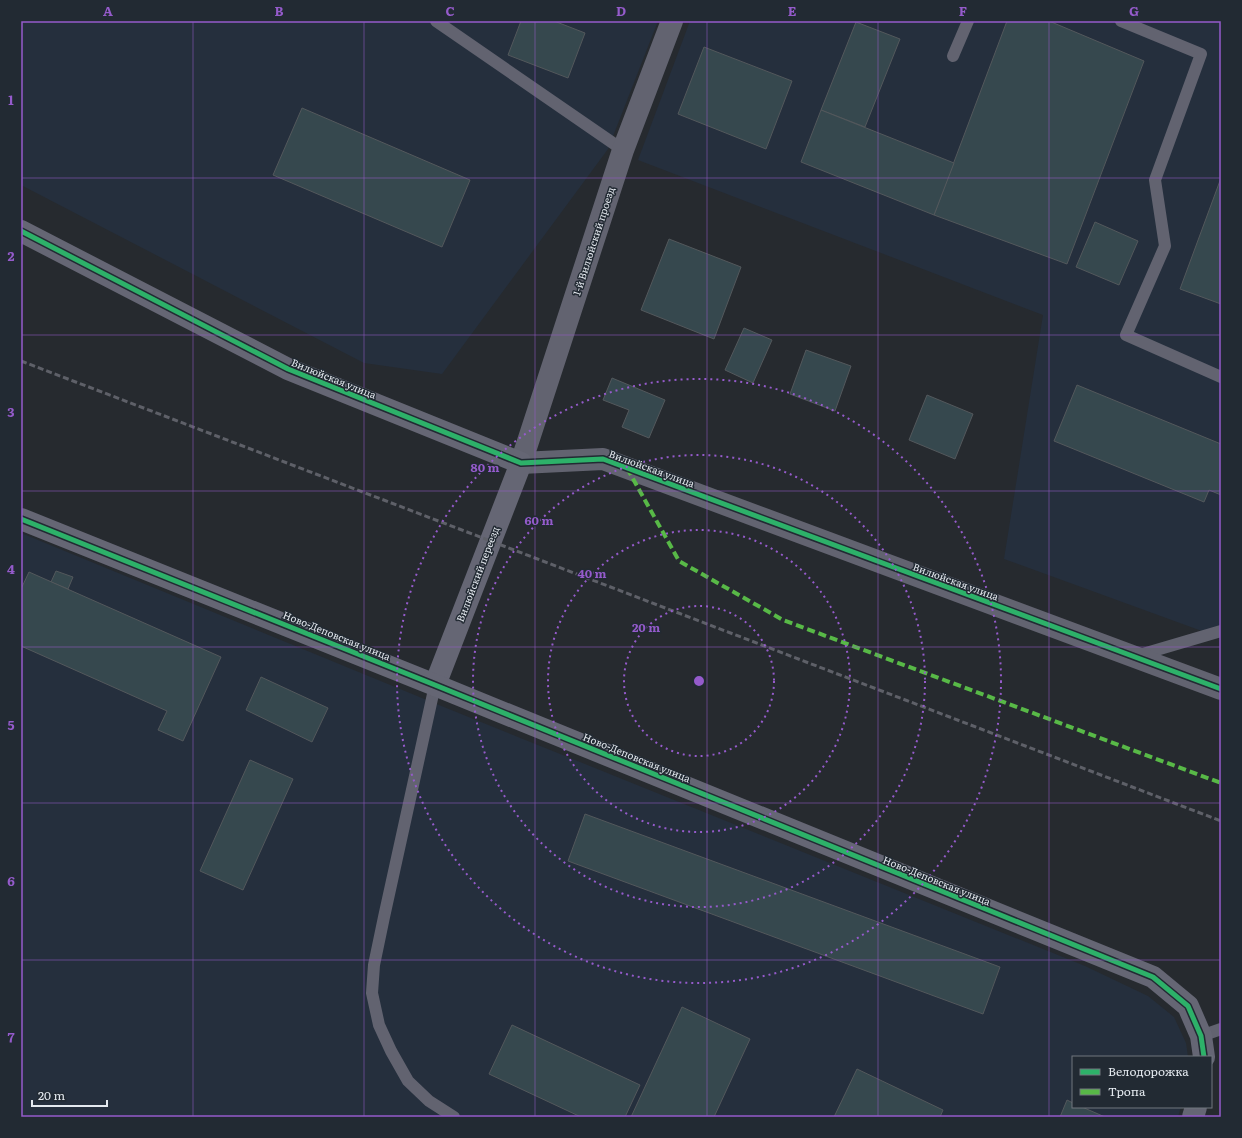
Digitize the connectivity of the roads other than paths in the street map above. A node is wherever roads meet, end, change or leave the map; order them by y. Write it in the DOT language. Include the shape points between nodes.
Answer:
graph roads {
  1 [pos="436,21"];
  2 [pos="672,21"];
  3 [pos="968,21"];
  4 [pos="1121,21"];
  5 [pos="953,56"];
  6 [pos="623,150"];
  7 [pos="21,231"];
  8 [pos="1221,377"];
  9 [pos="521,463"];
  10 [pos="21,519"];
  11 [pos="1221,631"];
  12 [pos="1135,657"];
  13 [pos="435,685"];
  14 [pos="1221,689"];
  15 [pos="1211,1032"];
  16 [pos="1204,1056"];
  17 [pos="454,1117"];
  1 -- 6 [label="lane"];
  2 -- 6 [label="street, 1-й Вилюйский проезд"];
  3 -- 5 [label="lane"];
  4 -- 8 [label="lane" via="1201,54 1155,180 1165,246 1126,335"];
  6 -- 9 [label="street, 1-й Вилюйский проезд"];
  7 -- 9 [label="street, Вилюйская улица" via="288,369"];
  9 -- 12 [label="street, Вилюйская улица" via="603,459"];
  9 -- 13 [label="street, Вилюйский переезд"];
  10 -- 13 [label="street, Ново-Деповская улица"];
  11 -- 12 [label="lane"];
  12 -- 14 [label="street, Вилюйская улица"];
  13 -- 15 [label="street, Ново-Деповская улица" via="1153,977 1188,1006"];
  13 -- 17 [label="lane" via="384,916 374,965 372,993 379,1025 408,1081 429,1100"];
  15 -- 16 [label="street, Ново-Деповская улица"];
}
